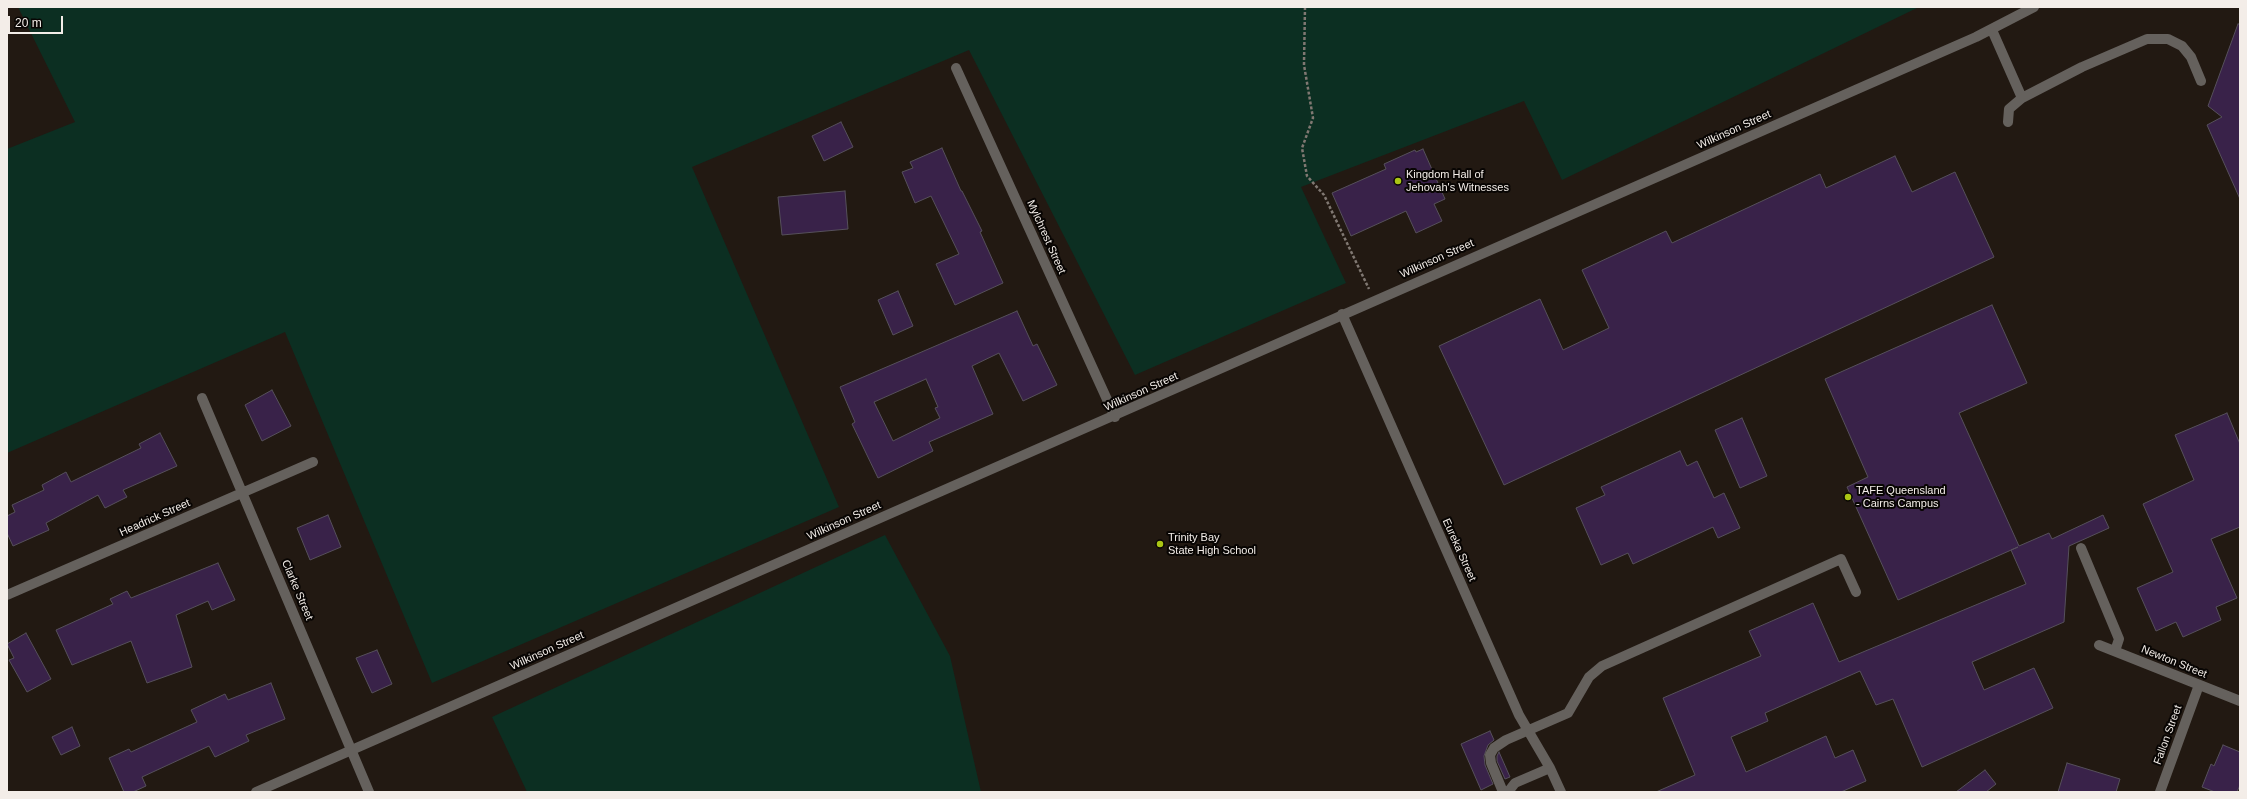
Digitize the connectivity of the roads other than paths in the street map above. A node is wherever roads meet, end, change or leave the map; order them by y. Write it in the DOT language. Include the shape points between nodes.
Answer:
graph roads {
  1 [pos="2034,7"];
  2 [pos="1992,30"];
  3 [pos="956,68"];
  4 [pos="2201,81"];
  5 [pos="2022,98"];
  6 [pos="2008,122"];
  7 [pos="1342,314"];
  8 [pos="202,398"];
  9 [pos="1115,417"];
  10 [pos="313,462"];
  11 [pos="243,492"];
  12 [pos="2081,548"];
  13 [pos="1856,592"];
  14 [pos="7,595"];
  15 [pos="2099,645"];
  16 [pos="2115,651"];
  17 [pos="2199,685"];
  18 [pos="2240,701"];
  19 [pos="1527,731"];
  20 [pos="351,750"];
  21 [pos="1550,768"];
  22 [pos="256,792"];
  23 [pos="370,792"];
  24 [pos="1503,792"];
  25 [pos="1508,792"];
  26 [pos="1561,792"];
  27 [pos="2160,792"];
  1 -- 2 [label="street, Wilkinson Street"];
  2 -- 5 [label="street"];
  2 -- 7 [label="street, Wilkinson Street"];
  3 -- 9 [label="street, Mylchrest Street"];
  4 -- 5 [label="street" via="2191,57 2182,46 2168,39 2154,38 2130,46"];
  5 -- 6 [label="street" via="2009,109"];
  7 -- 9 [label="street, Wilkinson Street"];
  7 -- 19 [label="street, Eureka Street"];
  8 -- 11 [label="street, Clarke Street"];
  9 -- 20 [label="street, Wilkinson Street"];
  10 -- 11 [label="street, Headrick Street"];
  11 -- 14 [label="street, Headrick Street"];
  11 -- 20 [label="street, Clarke Street"];
  12 -- 16 [label="street" via="2119,639"];
  13 -- 19 [label="street" via="1841,559 1602,666 1589,677 1568,712"];
  15 -- 16 [label="street, Newton Street"];
  16 -- 17 [label="street, Newton Street"];
  17 -- 18 [label="street, Newton Street"];
  17 -- 27 [label="street, Fallon Street"];
  19 -- 21 [label="street, Eureka Street"];
  19 -- 24 [label="street" via="1499,743 1490,756"];
  20 -- 22 [label="street, Wilkinson Street"];
  20 -- 23 [label="street, Clarke Street"];
  21 -- 25 [label="street" via="1515,783"];
  21 -- 26 [label="street, Eureka Street"];
}
